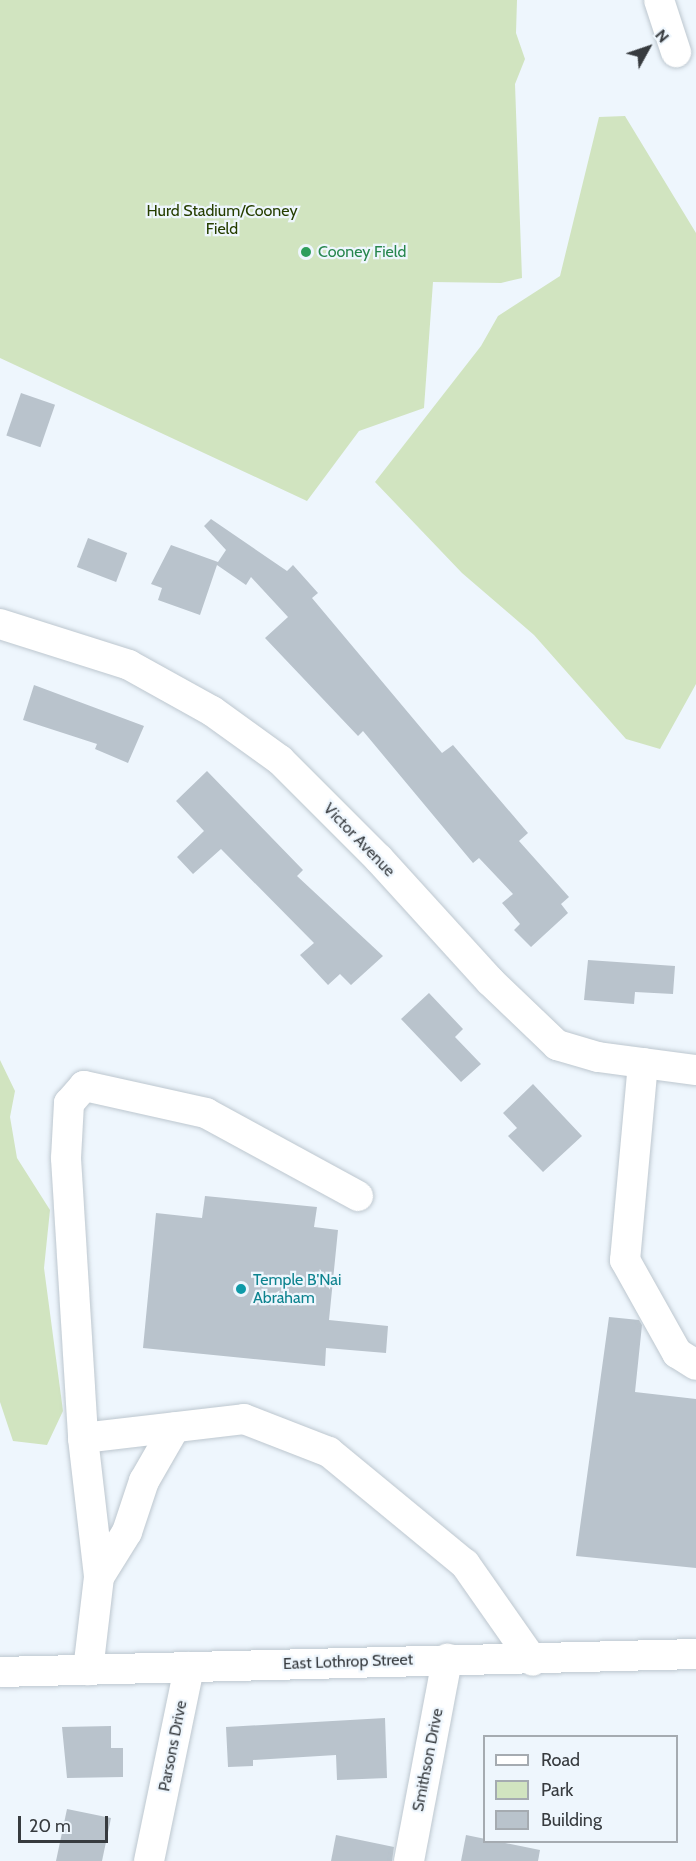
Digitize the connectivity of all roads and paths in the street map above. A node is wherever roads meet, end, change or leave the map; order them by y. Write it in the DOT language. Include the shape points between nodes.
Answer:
graph roads {
  1 [pos="659,0"];
  2 [pos="676,52"];
  3 [pos="0,624"];
  4 [pos="643,1063"];
  5 [pos="696,1070"];
  6 [pos="358,1196"];
  7 [pos="696,1365"];
  8 [pos="175,1427"];
  9 [pos="83,1438"];
  10 [pos="99,1577"];
  11 [pos="696,1654"];
  12 [pos="447,1659"];
  13 [pos="533,1661"];
  14 [pos="189,1667"];
  15 [pos="88,1670"];
  16 [pos="1,1677"];
  17 [pos="149,1861"];
  18 [pos="410,1861"];
  1 -- 2 [label="street"];
  3 -- 4 [label="street, Victor Avenue" via="129,665 212,711 280,760 379,858 490,981 557,1045"];
  4 -- 5 [label="street, Victor Avenue"];
  4 -- 7 [label="street" via="625,1260 677,1353"];
  6 -- 9 [label="street" via="206,1113 84,1086 69,1103 66,1158"];
  8 -- 9 [label="street"];
  8 -- 10 [label="street" via="144,1481 127,1532"];
  8 -- 13 [label="street" via="244,1419 329,1452 465,1564"];
  9 -- 10 [label="street"];
  10 -- 15 [label="street"];
  11 -- 13 [label="street, East Lothrop Street"];
  12 -- 13 [label="street, East Lothrop Street"];
  12 -- 14 [label="street, East Lothrop Street"];
  12 -- 18 [label="street, Smithson Drive"];
  14 -- 15 [label="street, East Lothrop Street"];
  14 -- 17 [label="street, Parsons Drive"];
  15 -- 16 [label="street, East Lothrop Street"];
}
